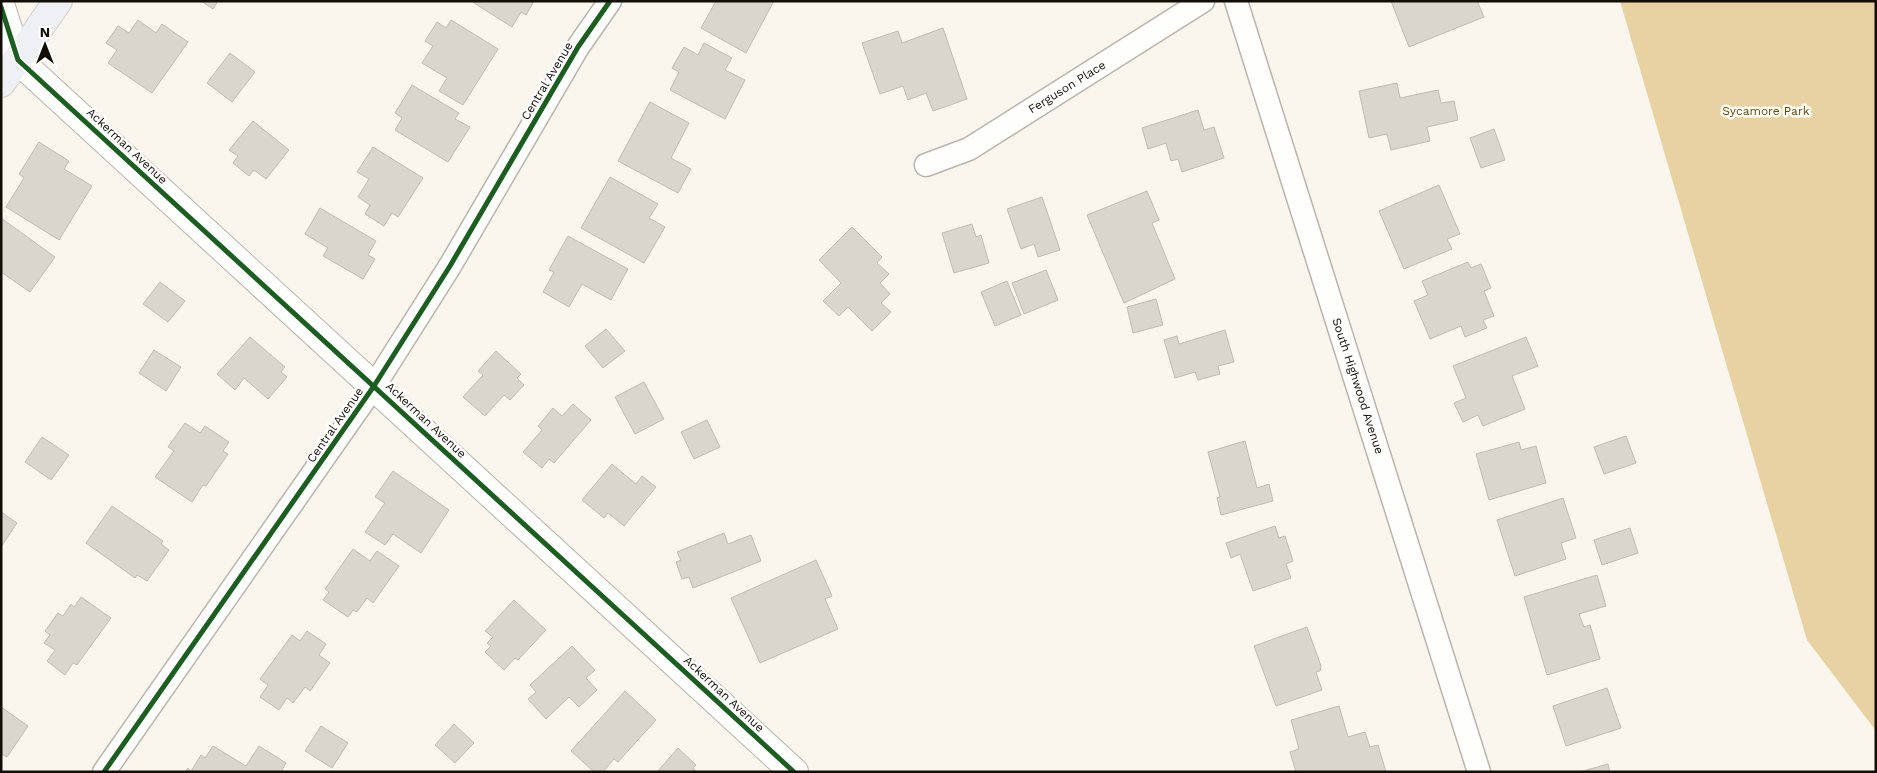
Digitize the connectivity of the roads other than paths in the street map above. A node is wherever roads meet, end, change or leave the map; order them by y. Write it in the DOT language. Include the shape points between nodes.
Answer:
graph roads {
  1 [pos="58,1"];
  2 [pos="610,1"];
  3 [pos="1203,1"];
  4 [pos="1236,1"];
  5 [pos="1,7"];
  6 [pos="18,60"];
  7 [pos="1,83"];
  8 [pos="926,165"];
  9 [pos="374,386"];
  10 [pos="104,772"];
  11 [pos="794,772"];
  12 [pos="1480,772"];
  1 -- 6 [label="main road"];
  2 -- 9 [label="street, Central Avenue" via="578,46 450,266"];
  3 -- 8 [label="street, Ferguson Place" via="969,149"];
  4 -- 12 [label="street, South Highwood Avenue"];
  5 -- 6 [label="street, Ackerman Avenue"];
  6 -- 7 [label="main road"];
  6 -- 9 [label="street, Ackerman Avenue"];
  9 -- 10 [label="street, Central Avenue"];
  9 -- 11 [label="street, Ackerman Avenue"];
}
